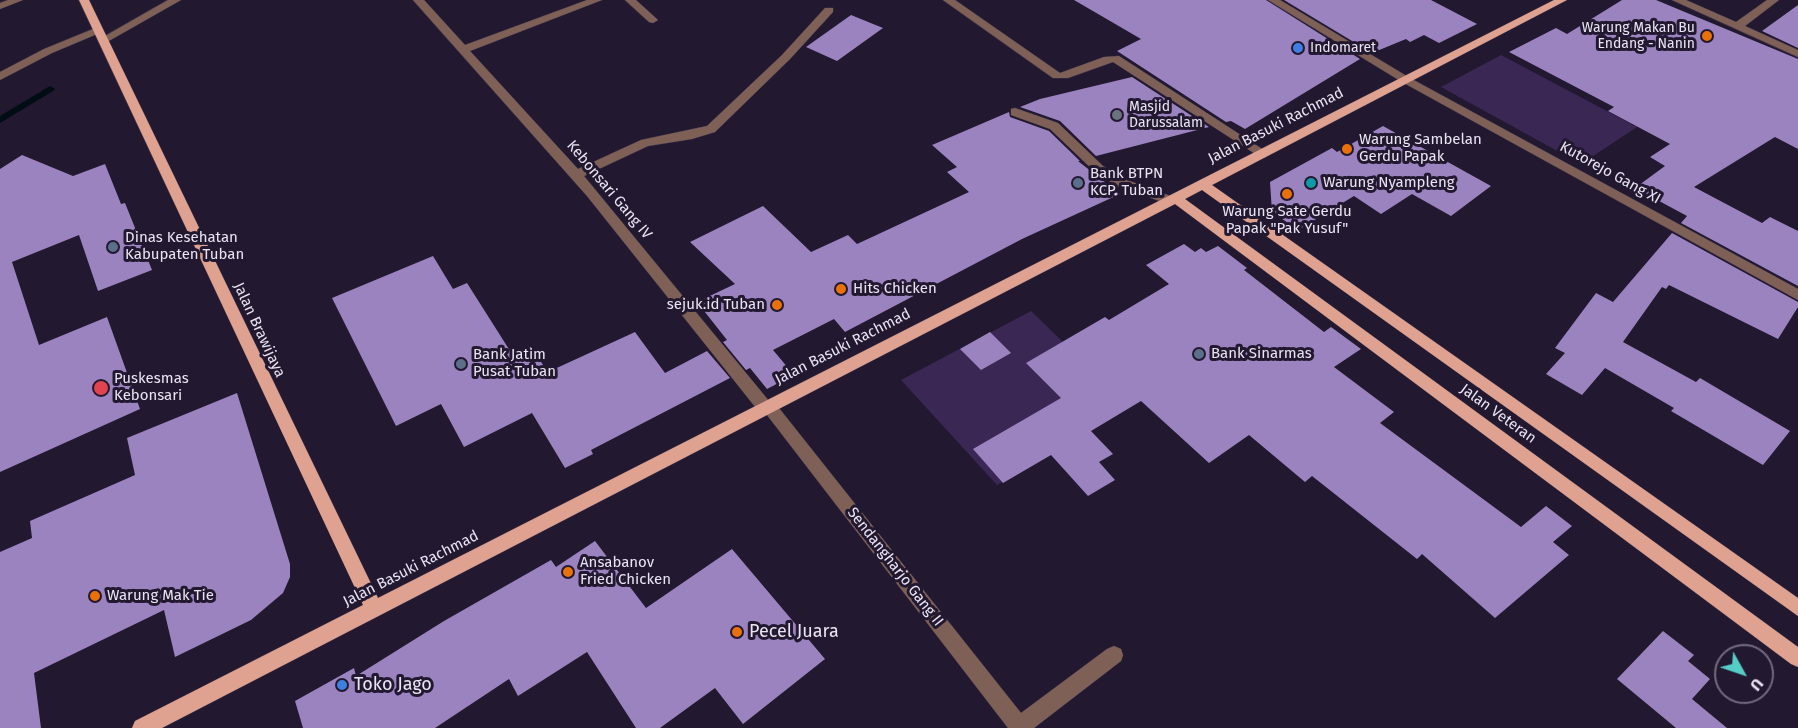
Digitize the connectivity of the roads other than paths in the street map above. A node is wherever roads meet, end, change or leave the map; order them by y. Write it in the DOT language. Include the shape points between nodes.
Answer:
graph roads {
  1 [pos="18,0"];
  2 [pos="84,0"];
  3 [pos="176,0"];
  4 [pos="418,0"];
  5 [pos="597,0"];
  6 [pos="630,0"];
  7 [pos="948,0"];
  8 [pos="1273,0"];
  9 [pos="1562,0"];
  10 [pos="1677,0"];
  11 [pos="1774,0"];
  12 [pos="0,6"];
  13 [pos="829,10"];
  14 [pos="653,20"];
  15 [pos="1737,27"];
  16 [pos="100,35"];
  17 [pos="463,50"];
  18 [pos="1798,54"];
  19 [pos="0,77"];
  20 [pos="1406,80"];
  21 [pos="1015,112"];
  22 [pos="1264,154"];
  23 [pos="576,175"];
  24 [pos="1204,184"];
  25 [pos="1174,200"];
  26 [pos="1798,295"];
  27 [pos="768,408"];
  28 [pos="1798,608"];
  29 [pos="374,609"];
  30 [pos="1114,655"];
  31 [pos="1798,658"];
  32 [pos="142,728"];
  33 [pos="1020,728"];
  1 -- 12 [label="street"];
  2 -- 16 [label="main road, Jalan Brawijaya"];
  3 -- 16 [label="street"];
  4 -- 17 [label="street, Kebonsari Gang IV"];
  5 -- 17 [label="street"];
  6 -- 14 [label="street"];
  7 -- 22 [label="street" via="1057,76 1115,58"];
  8 -- 20 [label="street, Kutorejo Gang XI"];
  9 -- 20 [label="main road, Jalan Basuki Rachmad"];
  10 -- 15 [label="street"];
  11 -- 15 [label="street"];
  13 -- 23 [label="street" via="711,129 645,143"];
  15 -- 18 [label="street"];
  16 -- 19 [label="street" via="48,51"];
  16 -- 29 [label="main road, Jalan Brawijaya"];
  17 -- 23 [label="street, Kebonsari Gang IV"];
  20 -- 22 [label="main road, Jalan Basuki Rachmad"];
  20 -- 26 [label="street, Kutorejo Gang XI"];
  21 -- 25 [label="street" via="1054,126 1099,169 1128,186"];
  22 -- 24 [label="main road, Jalan Basuki Rachmad"];
  23 -- 27 [label="street, Kebonsari Gang IV"];
  24 -- 25 [label="main road, Jalan Basuki Rachmad"];
  24 -- 28 [label="main road, Jalan Veteran"];
  25 -- 27 [label="main road, Jalan Basuki Rachmad"];
  25 -- 31 [label="main road, Jalan Veteran"];
  27 -- 29 [label="main road, Jalan Basuki Rachmad"];
  27 -- 33 [label="street, Sendangharjo Gang II"];
  29 -- 32 [label="main road, Jalan Basuki Rachmad"];
  30 -- 33 [label="street"];
}
